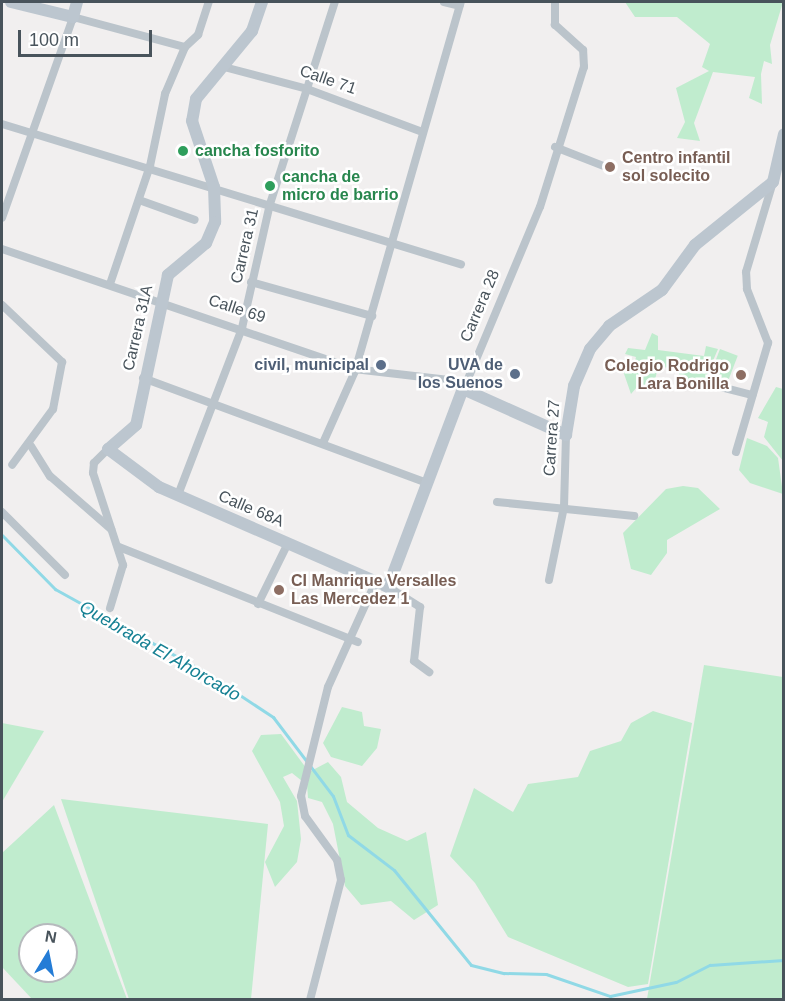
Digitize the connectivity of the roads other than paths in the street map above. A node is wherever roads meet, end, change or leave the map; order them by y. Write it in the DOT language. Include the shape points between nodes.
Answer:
graph roads {
  1 [pos="11,2"];
  2 [pos="77,2"];
  3 [pos="209,2"];
  4 [pos="262,2"];
  5 [pos="335,2"];
  6 [pos="444,2"];
  7 [pos="555,2"];
  8 [pos="460,4"];
  9 [pos="73,17"];
  10 [pos="184,47"];
  11 [pos="224,67"];
  12 [pos="307,89"];
  13 [pos="2,124"];
  14 [pos="33,131"];
  15 [pos="420,131"];
  16 [pos="783,134"];
  17 [pos="555,147"];
  18 [pos="150,166"];
  19 [pos="611,169"];
  20 [pos="773,182"];
  21 [pos="214,188"];
  22 [pos="139,200"];
  23 [pos="270,204"];
  24 [pos="2,219"];
  25 [pos="195,220"];
  26 [pos="392,243"];
  27 [pos="2,249"];
  28 [pos="461,264"];
  29 [pos="251,282"];
  30 [pos="110,284"];
  31 [pos="162,301"];
  32 [pos="2,305"];
  33 [pos="372,316"];
  34 [pos="242,328"];
  35 [pos="356,369"];
  36 [pos="142,378"];
  37 [pos="705,383"];
  38 [pos="465,385"];
  39 [pos="752,395"];
  40 [pos="213,405"];
  41 [pos="566,435"];
  42 [pos="323,443"];
  43 [pos="31,446"];
  44 [pos="108,449"];
  45 [pos="736,452"];
  46 [pos="12,465"];
  47 [pos="428,483"];
  48 [pos="178,495"];
  49 [pos="497,502"];
  50 [pos="564,507"];
  51 [pos="2,512"];
  52 [pos="634,516"];
  53 [pos="113,531"];
  54 [pos="288,543"];
  55 [pos="119,546"];
  56 [pos="65,575"];
  57 [pos="549,580"];
  58 [pos="382,584"];
  59 [pos="258,604"];
  60 [pos="110,608"];
  61 [pos="355,641"];
  62 [pos="429,672"];
  63 [pos="310,999"];
  1 -- 9 [label="street"];
  2 -- 9 [label="street"];
  3 -- 10 [label="street" via="198,35"];
  4 -- 11 [label="street, Carrera 31A" via="252,31"];
  5 -- 12 [label="street, Carrera 31"];
  6 -- 8 [label="street"];
  7 -- 17 [label="street, Carrera 28" via="558,33 583,50 584,67"];
  8 -- 15 [label="street" via="443,74"];
  9 -- 10 [label="street"];
  9 -- 14 [label="street"];
  10 -- 18 [label="street" via="165,94"];
  11 -- 12 [label="street, Calle 71"];
  11 -- 21 [label="street, Carrera 31A" via="196,99 192,115"];
  12 -- 15 [label="street, Calle 71"];
  12 -- 23 [label="street, Carrera 31"];
  13 -- 14 [label="street"];
  14 -- 18 [label="street"];
  14 -- 24 [label="street"];
  15 -- 26 [label="street"];
  16 -- 20 [label="street"];
  17 -- 19 [label="street"];
  17 -- 38 [label="street, Carrera 28" via="540,207"];
  18 -- 21 [label="street"];
  18 -- 22 [label="street"];
  20 -- 39 [label="street" via="747,272 747,289 768,343"];
  20 -- 41 [label="street, Carrera 27" via="695,245 662,290 609,326 590,349 573,386"];
  21 -- 23 [label="street"];
  21 -- 31 [label="street, Carrera 31A" via="211,234 168,275"];
  22 -- 25 [label="street"];
  22 -- 30 [label="street"];
  23 -- 26 [label="street"];
  23 -- 29 [label="street, Carrera 31"];
  26 -- 28 [label="street"];
  26 -- 33 [label="street"];
  27 -- 30 [label="street, Calle 69"];
  29 -- 33 [label="street"];
  29 -- 34 [label="street, Carrera 31"];
  30 -- 31 [label="street, Calle 69"];
  31 -- 34 [label="street, Calle 69"];
  31 -- 36 [label="street, Carrera 31A"];
  32 -- 43 [label="street" via="62,362 53,409"];
  33 -- 35 [label="street"];
  34 -- 35 [label="street, Calle 69"];
  34 -- 40 [label="street, Carrera 31"];
  35 -- 38 [label="street, Calle 69"];
  35 -- 42 [label="street"];
  36 -- 40 [label="street"];
  36 -- 44 [label="street, Carrera 31A" via="136,425"];
  37 -- 39 [label="street"];
  38 -- 41 [label="street, Calle 69"];
  38 -- 47 [label="street, Carrera 28"];
  39 -- 45 [label="street"];
  40 -- 42 [label="street"];
  40 -- 48 [label="street, Carrera 31"];
  41 -- 50 [label="street, Carrera 27"];
  42 -- 47 [label="street"];
  43 -- 46 [label="street"];
  43 -- 53 [label="street" via="50,476"];
  44 -- 48 [label="street, Calle 68A" via="141,477"];
  44 -- 53 [label="street, Carrera 31A" via="94,463 93,473"];
  47 -- 58 [label="street, Carrera 28" via="396,573"];
  48 -- 54 [label="street, Calle 68A"];
  49 -- 50 [label="street"];
  50 -- 52 [label="street"];
  50 -- 57 [label="street, Carrera 27"];
  51 -- 56 [label="street"];
  53 -- 55 [label="street, Carrera 31A"];
  54 -- 58 [label="street, Calle 68A"];
  54 -- 59 [label="street"];
  55 -- 59 [label="street"];
  55 -- 60 [label="street, Carrera 31A" via="121,577"];
  58 -- 61 [label="street"];
  58 -- 62 [label="street, Calle 68A" via="423,613 414,661"];
  59 -- 61 [label="street"];
  61 -- 63 [label="street" via="325,700 301,807 315,835 337,860 341,880"];
}
